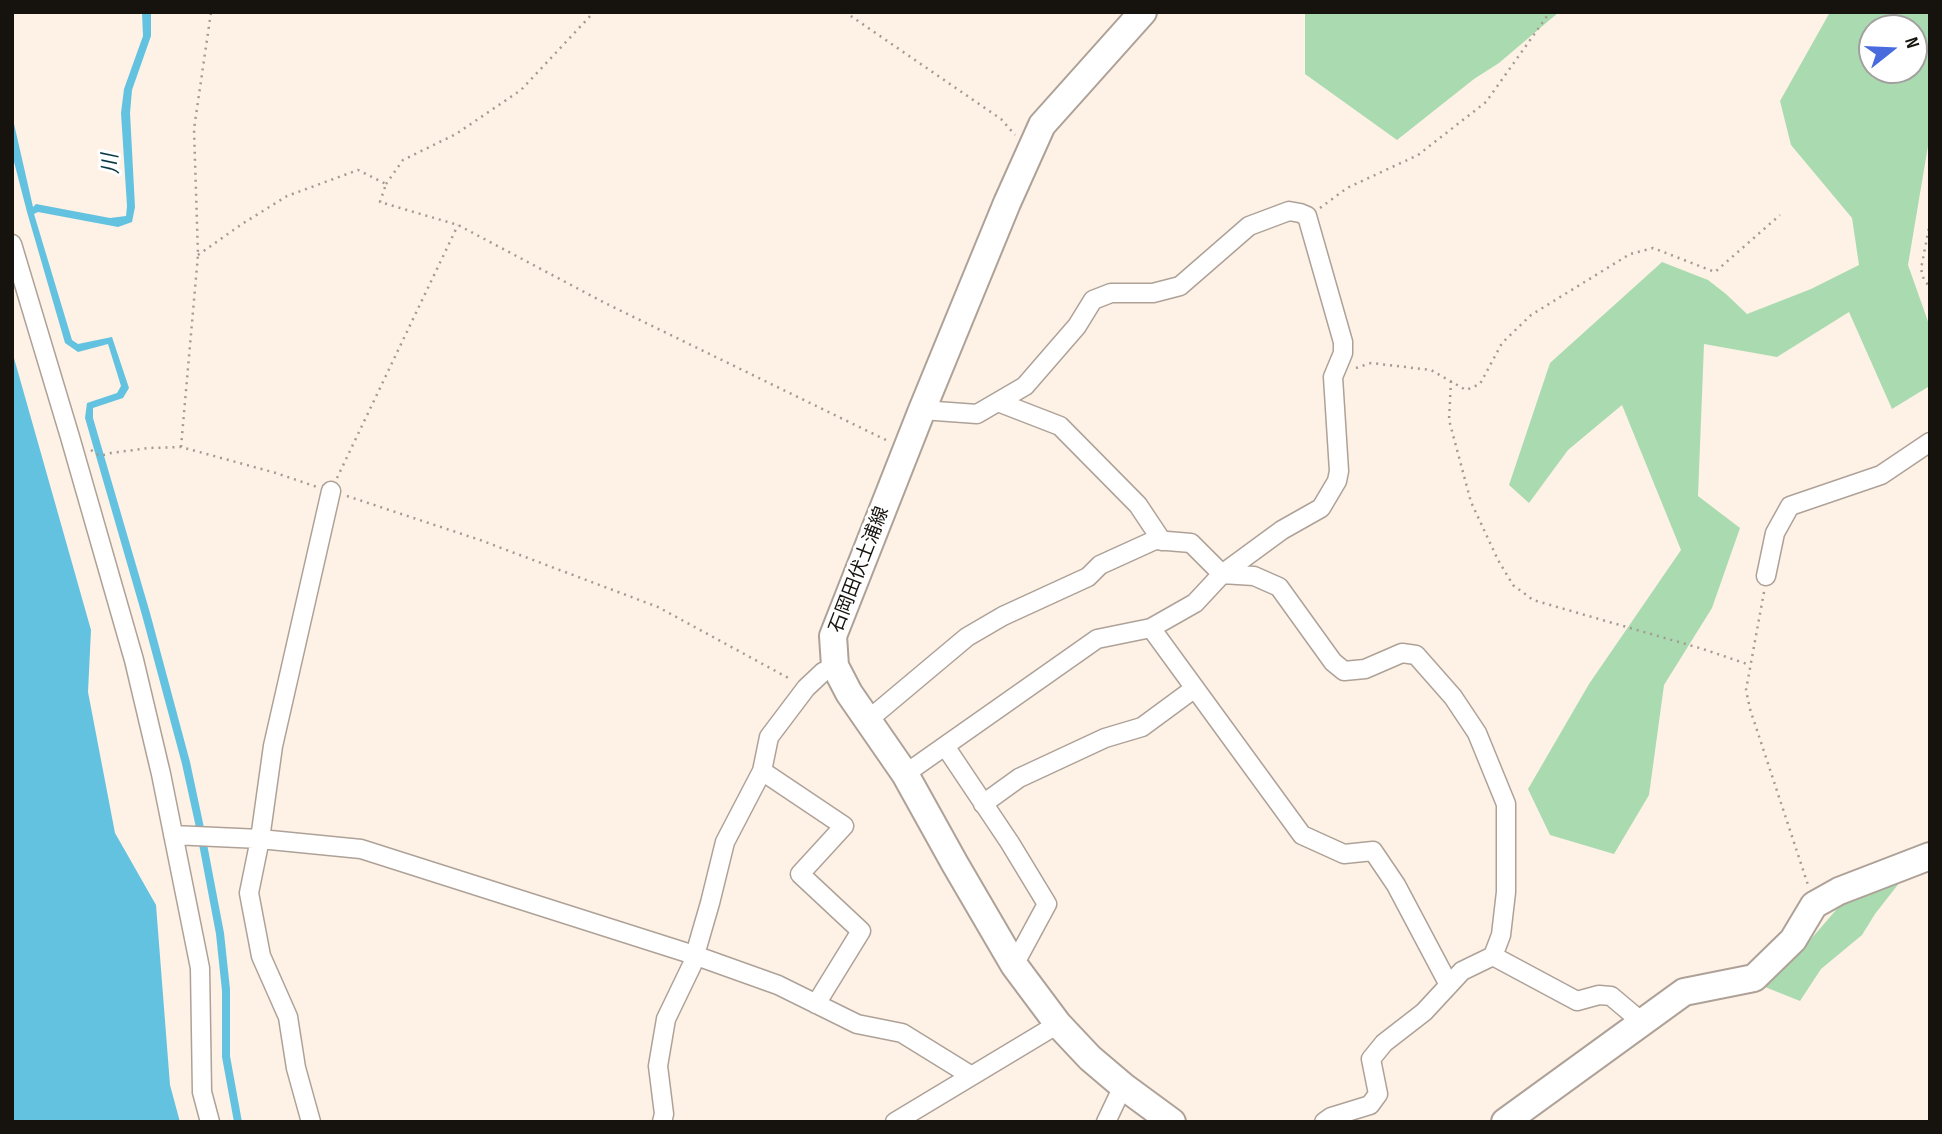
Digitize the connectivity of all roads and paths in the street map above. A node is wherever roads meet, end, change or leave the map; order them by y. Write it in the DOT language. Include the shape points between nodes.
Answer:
graph roads {
  1 [pos="211,12"];
  2 [pos="594,12"];
  3 [pos="845,12"];
  4 [pos="1143,12"];
  5 [pos="1550,12"];
  6 [pos="1029,153"];
  7 [pos="386,184"];
  8 [pos="1780,215"];
  9 [pos="1307,216"];
  10 [pos="1930,222"];
  11 [pos="458,225"];
  12 [pos="12,244"];
  13 [pos="198,255"];
  14 [pos="1930,287"];
  15 [pos="1333,377"];
  16 [pos="1451,381"];
  17 [pos="998,402"];
  18 [pos="922,410"];
  19 [pos="70,438"];
  20 [pos="1930,442"];
  21 [pos="181,447"];
  22 [pos="907,450"];
  23 [pos="331,491"];
  24 [pos="1162,541"];
  25 [pos="1222,574"];
  26 [pos="1766,576"];
  27 [pos="1151,628"];
  28 [pos="1750,665"];
  29 [pos="835,666"];
  30 [pos="806,688"];
  31 [pos="1195,688"];
  32 [pos="869,720"];
  33 [pos="944,746"];
  34 [pos="762,771"];
  35 [pos="905,774"];
  36 [pos="984,804"];
  37 [pos="181,835"];
  38 [pos="260,839"];
  39 [pos="1930,856"];
  40 [pos="1814,905"];
  41 [pos="694,955"];
  42 [pos="1493,956"];
  43 [pos="1014,965"];
  44 [pos="1449,985"];
  45 [pos="817,1004"];
  46 [pos="1643,1023"];
  47 [pos="1058,1024"];
  48 [pos="970,1075"];
  49 [pos="1123,1086"];
  50 [pos="209,1122"];
  51 [pos="311,1122"];
  52 [pos="662,1122"];
  53 [pos="895,1122"];
  54 [pos="1106,1122"];
  55 [pos="1172,1122"];
  56 [pos="1324,1122"];
  57 [pos="1505,1122"];
  1 -- 13 [label="path" via="194,129"];
  2 -- 7 [label="path" via="521,90 457,134 403,160"];
  3 -- 6 [label="path" via="1001,119"];
  4 -- 6 [label="main road, 石岡田伏土浦線" via="1042,125"];
  5 -- 9 [label="path" via="1512,69 1466,120 1418,155 1347,188"];
  6 -- 18 [label="main road, 石岡田伏土浦線"];
  7 -- 11 [label="path" via="380,202"];
  7 -- 13 [label="path" via="358,170 287,196"];
  8 -- 16 [label="path" via="1715,272 1653,248 1630,254 1531,315 1502,343 1480,384 1466,390"];
  9 -- 15 [label="street" via="1343,342"];
  9 -- 17 [label="street" via="1289,211 1249,226 1180,286 1153,293 1111,293 1093,300 1077,326 1025,386"];
  10 -- 14 [label="path" via="1921,269"];
  11 -- 22 [label="path" via="605,303"];
  11 -- 23 [label="path"];
  12 -- 19 [label="street"];
  13 -- 21 [label="path"];
  15 -- 16 [label="path" via="1371,363 1431,370"];
  15 -- 25 [label="street" via="1337,481 1321,508"];
  16 -- 28 [label="path" via="1449,420 1471,502 1513,585 1533,600"];
  17 -- 18 [label="street" via="977,414"];
  17 -- 24 [label="street" via="1060,426 1138,505"];
  18 -- 22 [label="main road, 石岡田伏土浦線"];
  19 -- 21 [label="path" via="100,456"];
  19 -- 37 [label="street"];
  20 -- 26 [label="street" via="1881,475 1790,506 1775,533"];
  21 -- 23 [label="path"];
  22 -- 29 [label="main road, 石岡田伏土浦線" via="833,636"];
  23 -- 30 [label="path" via="480,540 658,607"];
  23 -- 38 [label="street" via="273,746"];
  24 -- 25 [label="street" via="1191,543"];
  24 -- 32 [label="street" via="1154,540 1100,565 1088,577 967,637"];
  25 -- 27 [label="street" via="1195,603"];
  25 -- 42 [label="street" via="1254,576 1279,587 1344,671 1365,669 1402,653 1416,654 1453,697 1477,733 1506,804 1506,892 1502,935"];
  26 -- 28 [label="path"];
  27 -- 31 [label="street"];
  27 -- 33 [label="street" via="1097,639"];
  28 -- 40 [label="path" via="1746,690 1750,709"];
  29 -- 30 [label="street"];
  29 -- 32 [label="main road, 石岡田伏土浦線"];
  30 -- 34 [label="street" via="769,737"];
  31 -- 36 [label="street" via="1142,727 1105,738 1019,778"];
  31 -- 44 [label="street" via="1303,835 1344,854 1373,851"];
  32 -- 35 [label="main road, 石岡田伏土浦線"];
  33 -- 35 [label="street"];
  33 -- 36 [label="street"];
  34 -- 41 [label="street" via="725,842"];
  34 -- 45 [label="street" via="844,826 800,874 860,931"];
  35 -- 43 [label="main road, 石岡田伏土浦線"];
  36 -- 43 [label="street" via="1047,904"];
  37 -- 38 [label="street"];
  37 -- 50 [label="street" via="200,968 202,1093"];
  38 -- 41 [label="street" via="361,849"];
  38 -- 51 [label="street" via="249,894 261,956 288,1017"];
  39 -- 40 [label="main road"];
  40 -- 46 [label="main road" via="1793,940 1754,978 1684,992"];
  41 -- 45 [label="street"];
  41 -- 52 [label="street" via="666,1019 658,1066"];
  42 -- 44 [label="street" via="1462,971"];
  42 -- 46 [label="street" via="1577,1002 1611,996"];
  43 -- 47 [label="main road, 石岡田伏土浦線"];
  44 -- 56 [label="street" via="1371,1059 1378,1094 1370,1105"];
  45 -- 48 [label="street" via="857,1024 902,1033"];
  46 -- 57 [label="main road"];
  47 -- 48 [label="street"];
  47 -- 49 [label="main road, 石岡田伏土浦線"];
  48 -- 53 [label="street"];
  49 -- 54 [label="street"];
  49 -- 55 [label="main road, 石岡田伏土浦線"];
}
